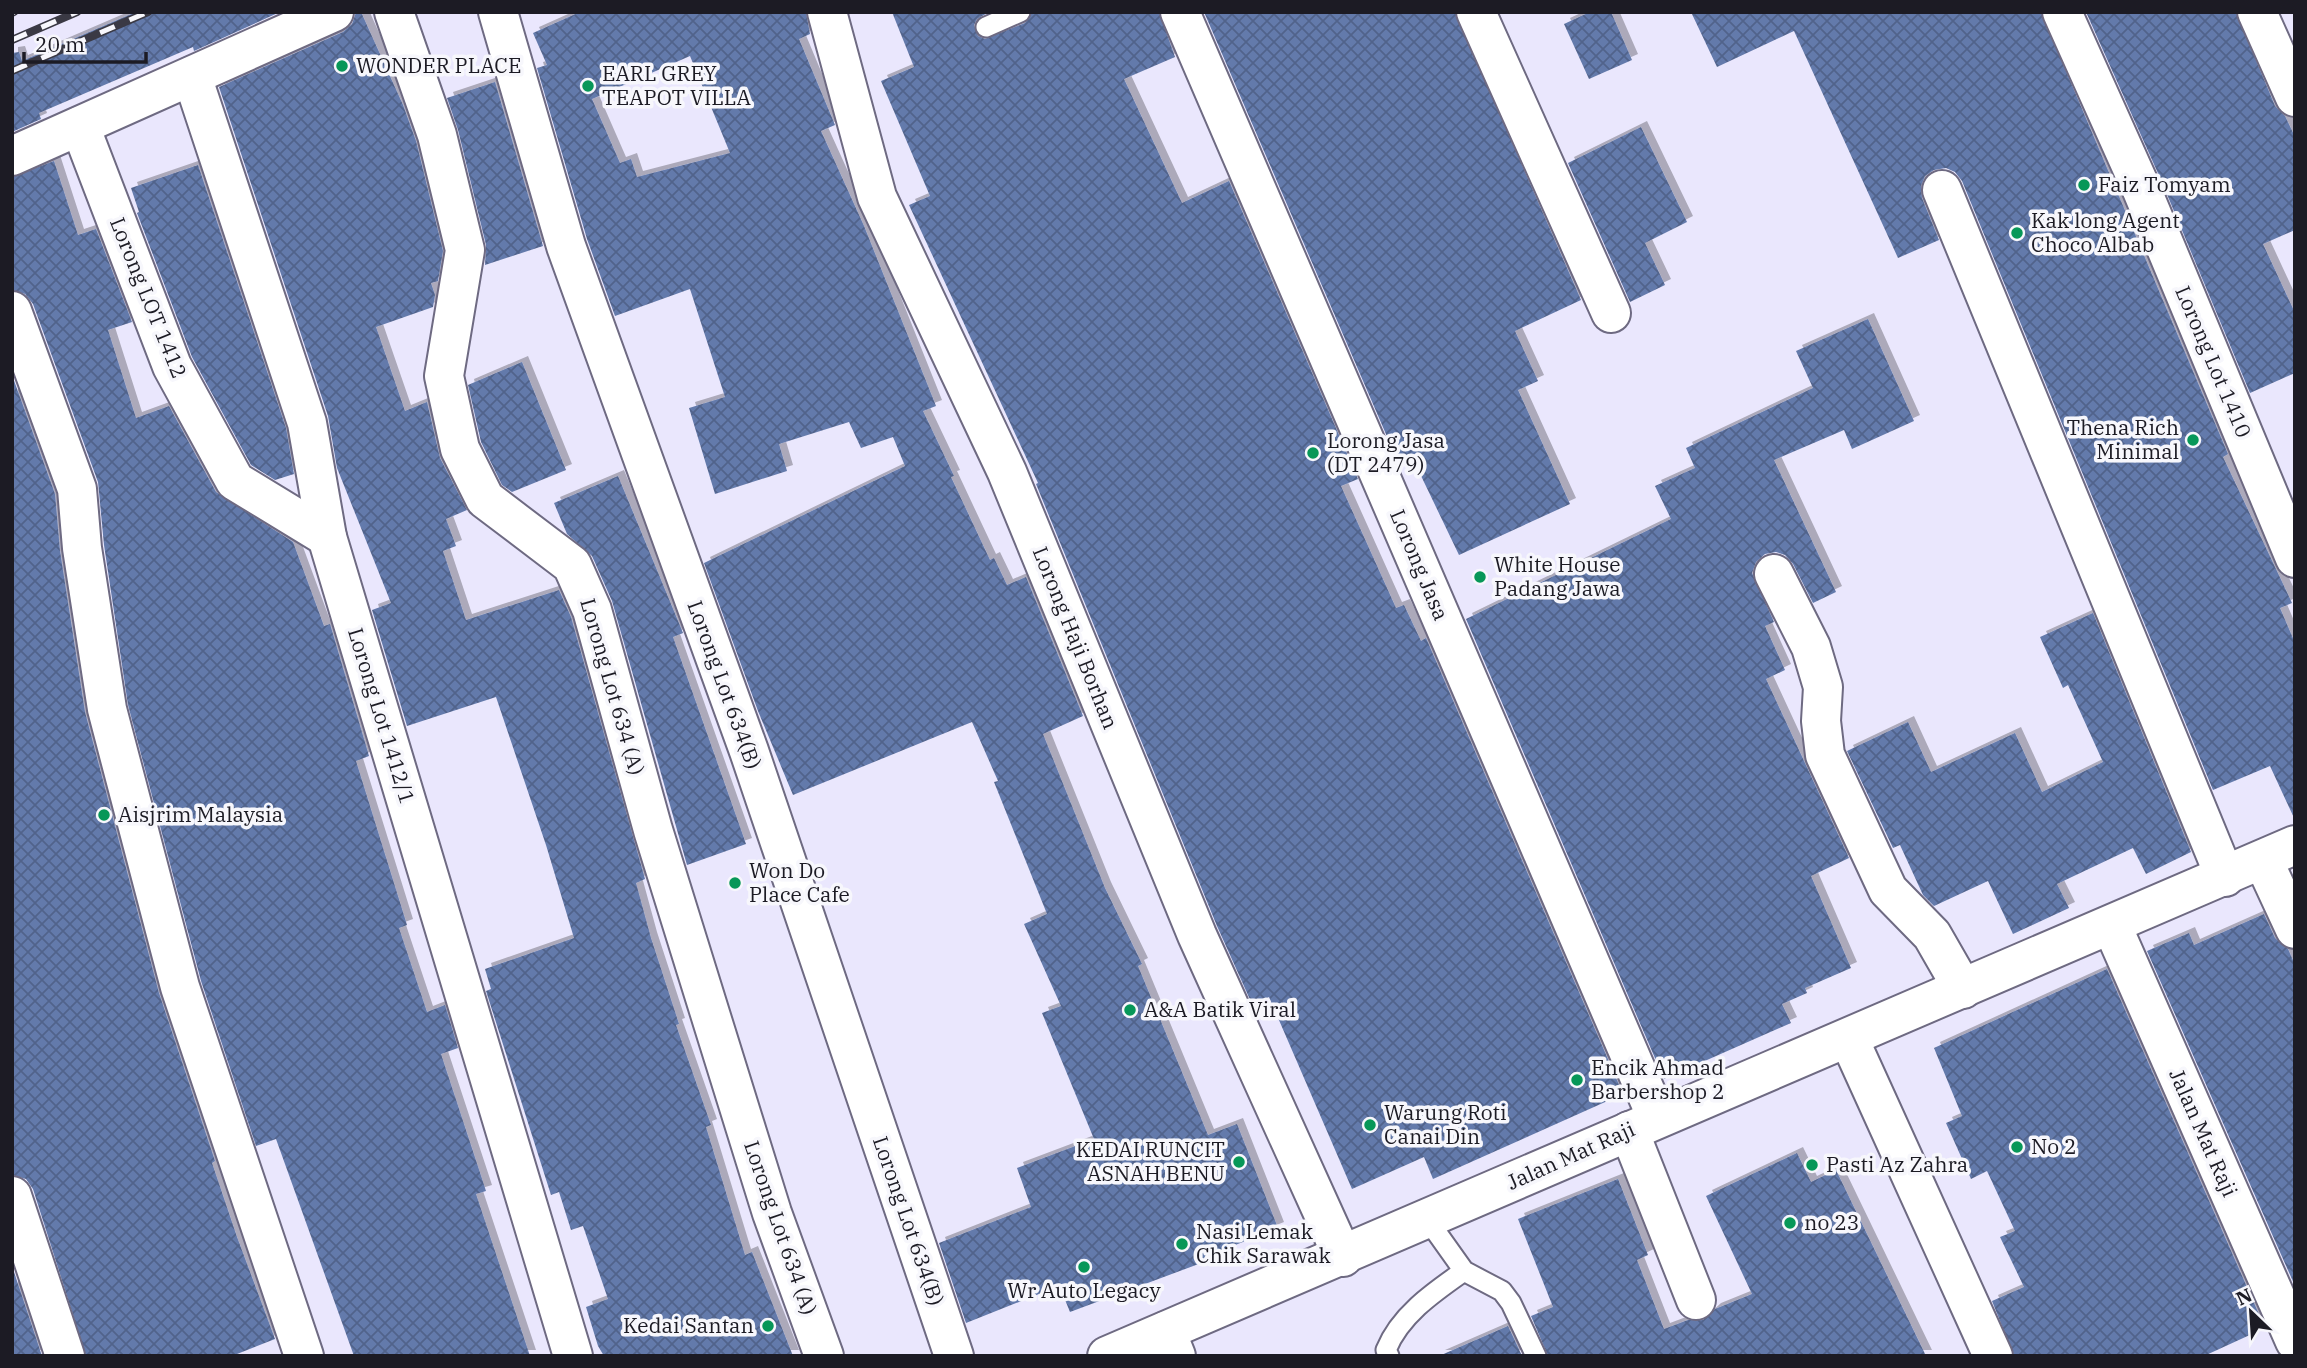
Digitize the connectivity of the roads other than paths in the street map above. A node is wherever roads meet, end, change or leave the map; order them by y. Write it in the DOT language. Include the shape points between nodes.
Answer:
graph roads {
  1 [pos="334,12"];
  2 [pos="394,12"];
  3 [pos="498,12"];
  4 [pos="827,12"];
  5 [pos="1020,12"];
  6 [pos="1180,12"];
  7 [pos="1476,12"];
  8 [pos="2062,12"];
  9 [pos="2257,12"];
  10 [pos="986,27"];
  11 [pos="192,76"];
  12 [pos="2295,97"];
  13 [pos="80,126"];
  14 [pos="12,156"];
  15 [pos="1942,190"];
  16 [pos="12,311"];
  17 [pos="1611,313"];
  18 [pos="327,537"];
  19 [pos="2295,558"];
  20 [pos="1774,574"];
  21 [pos="2279,852"];
  22 [pos="2225,877"];
  23 [pos="2112,926"];
  24 [pos="2295,929"];
  25 [pos="1963,989"];
  26 [pos="1849,1039"];
  27 [pos="1643,1125"];
  28 [pos="12,1196"];
  29 [pos="1427,1219"];
  30 [pos="1343,1257"];
  31 [pos="1464,1271"];
  32 [pos="1696,1300"];
  33 [pos="2295,1341"];
  34 [pos="1171,1343"];
  35 [pos="65,1356"];
  36 [pos="304,1356"];
  37 [pos="573,1356"];
  38 [pos="824,1356"];
  39 [pos="954,1356"];
  40 [pos="1107,1356"];
  41 [pos="1389,1356"];
  42 [pos="1536,1356"];
  43 [pos="1993,1356"];
  1 -- 11 [label="street"];
  2 -- 38 [label="street, Lorong Lot 634 (A)" via="437,135 465,250 444,376 460,449 485,499 572,565 592,610 653,830 772,1213"];
  3 -- 39 [label="street, Lorong Lot 634(B)" via="566,246 749,751"];
  4 -- 30 [label="street, Lorong Haji Borhan" via="877,197 1007,472 1197,935"];
  5 -- 10 [label="lane"];
  6 -- 27 [label="street, Lorong Jasa"];
  7 -- 17 [label="street"];
  8 -- 19 [label="street, Lorong Lot 1410" via="2141,188"];
  9 -- 12 [label="street"];
  11 -- 13 [label="street"];
  11 -- 18 [label="street, Lorong Lot 1412/1" via="307,423"];
  13 -- 14 [label="street"];
  13 -- 18 [label="street, Lorong LOT 1412" via="172,366 235,481"];
  15 -- 22 [label="street"];
  16 -- 36 [label="street" via="77,489 107,709 180,988"];
  18 -- 37 [label="street, Lorong Lot 1412/1"];
  20 -- 25 [label="street" via="1811,647 1823,687 1825,755 1888,890 1932,934"];
  21 -- 22 [label="street, Jalan Mat Raji"];
  21 -- 24 [label="street"];
  22 -- 23 [label="street, Jalan Mat Raji"];
  23 -- 25 [label="street, Jalan Mat Raji"];
  23 -- 33 [label="street, Jalan Mat Raji"];
  25 -- 26 [label="street, Jalan Mat Raji"];
  26 -- 27 [label="street, Jalan Mat Raji"];
  26 -- 43 [label="street"];
  27 -- 29 [label="street, Jalan Mat Raji"];
  27 -- 32 [label="street, Lorong Jasa"];
  28 -- 35 [label="street"];
  29 -- 30 [label="street, Jalan Mat Raji"];
  29 -- 31 [label="lane"];
  30 -- 34 [label="street, Jalan Mat Raji"];
  31 -- 41 [label="lane" via="1394,1332 1386,1350"];
  31 -- 42 [label="lane" via="1502,1291"];
  34 -- 40 [label="street, Jalan Mat Raji"];
}
